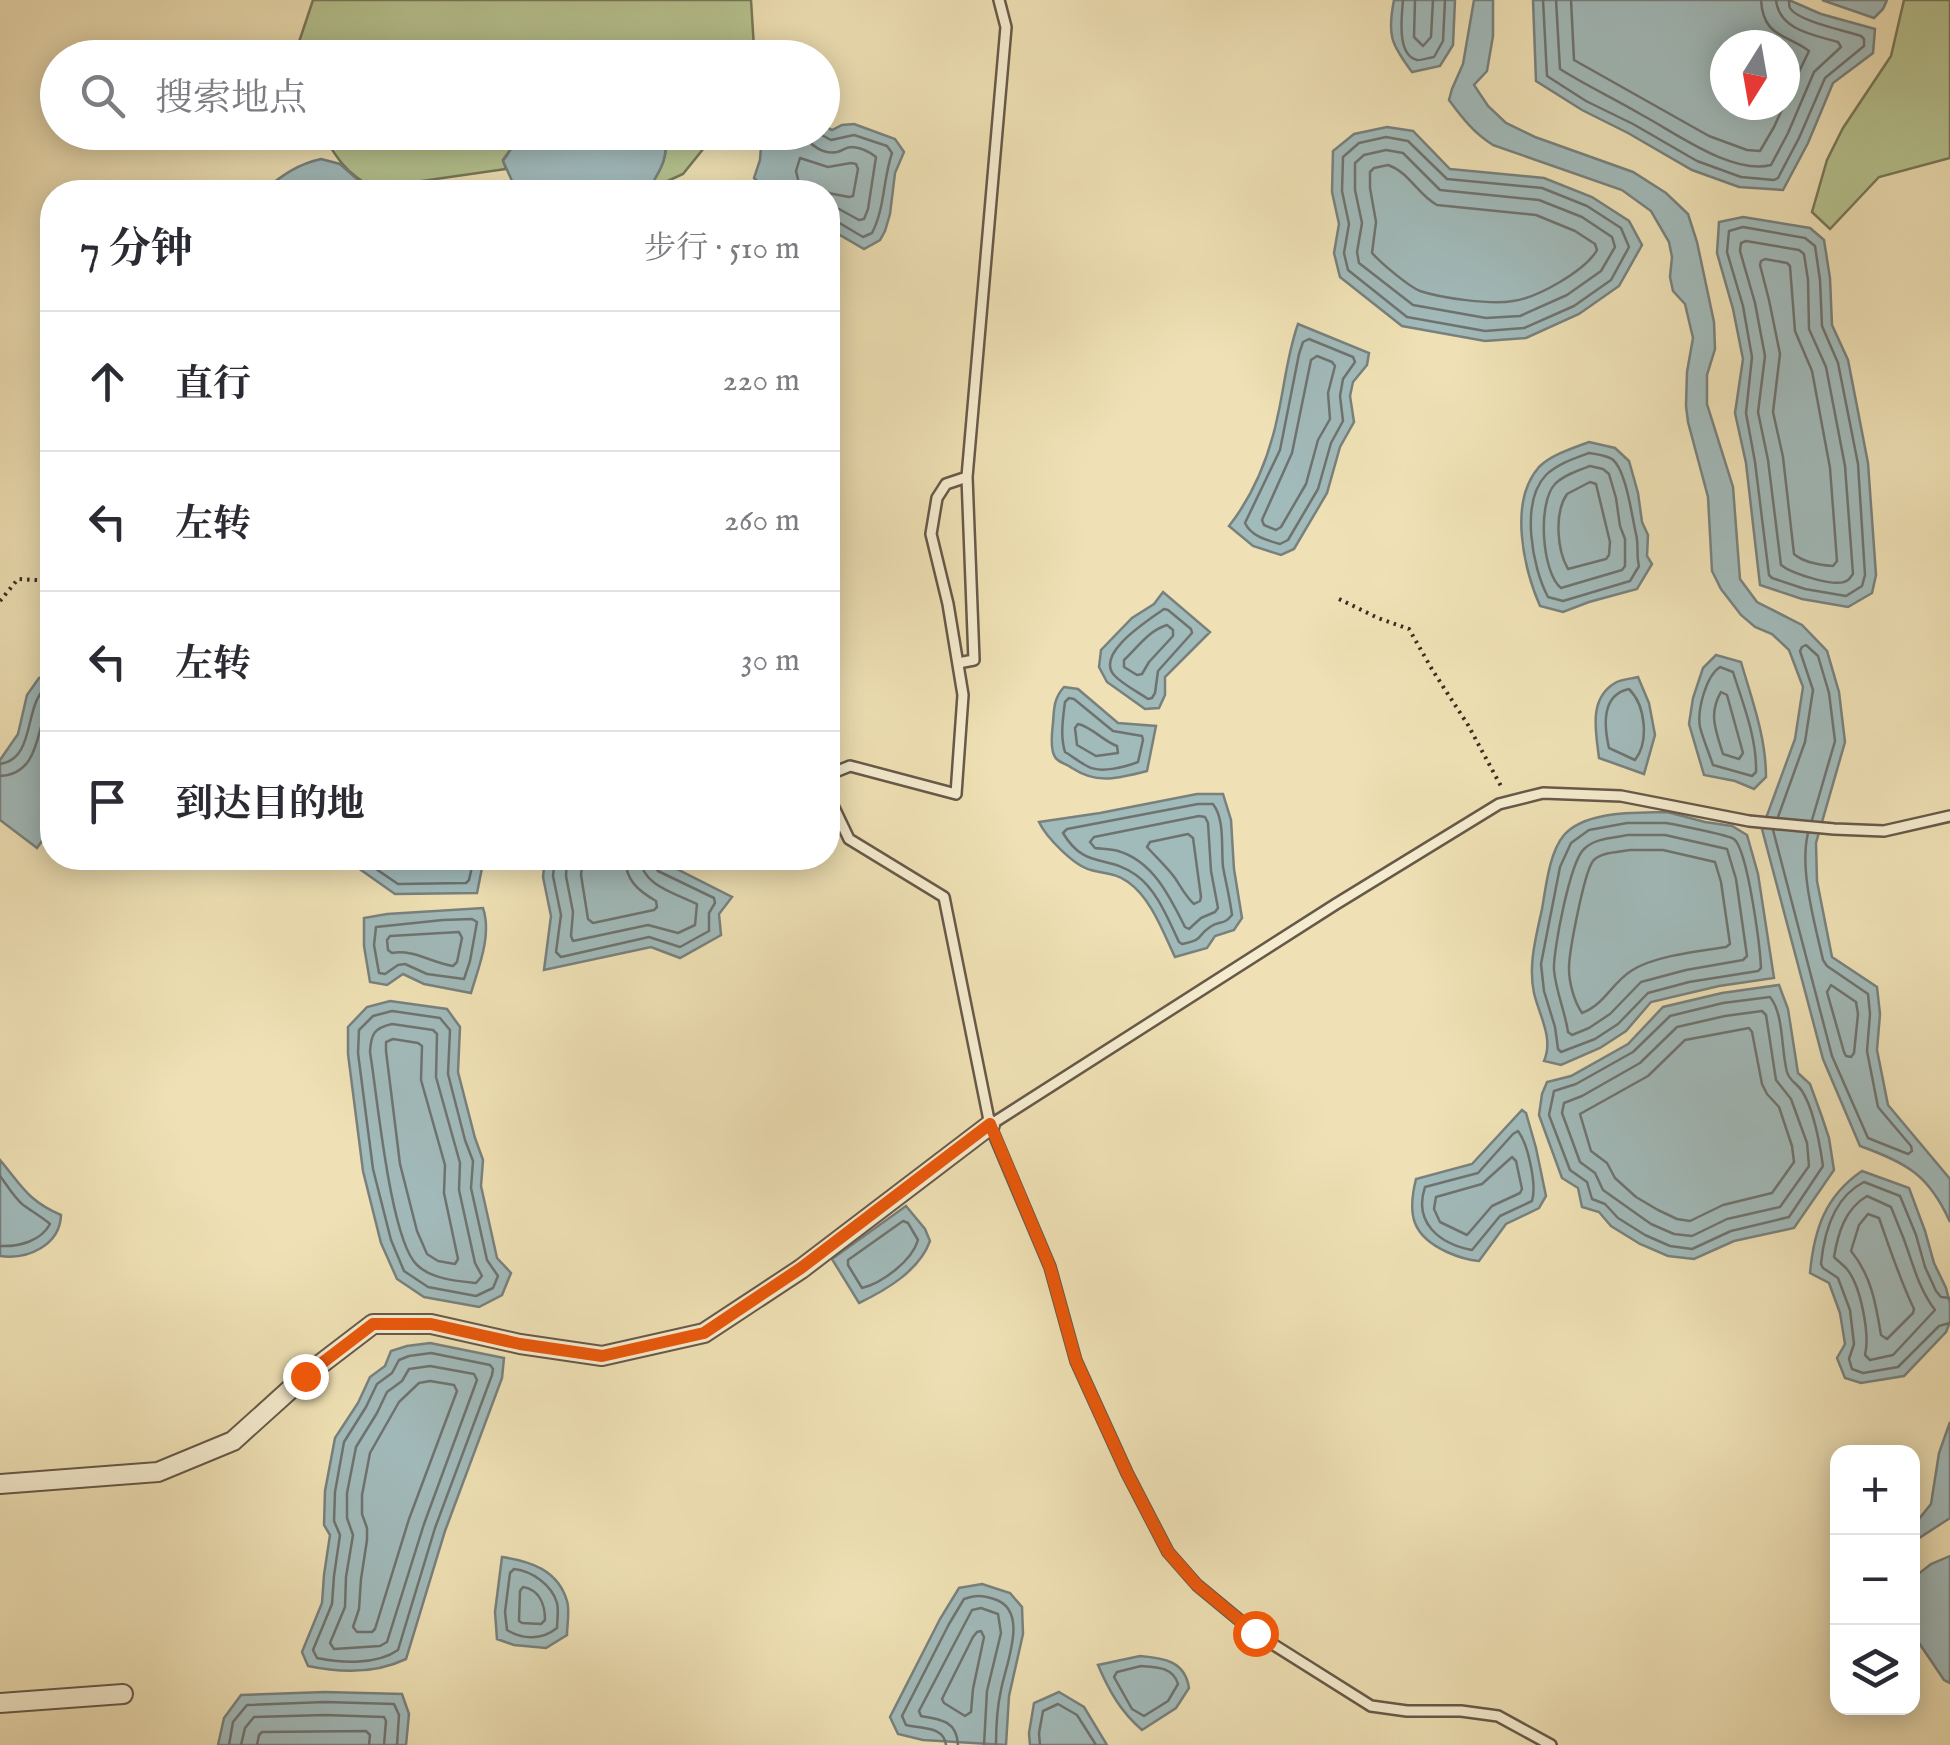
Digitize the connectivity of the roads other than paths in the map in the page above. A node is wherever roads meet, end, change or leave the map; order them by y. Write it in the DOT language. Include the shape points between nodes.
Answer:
graph roads {
  1 [pos="1000,0"];
  2 [pos="967,477"];
  3 [pos="958,663"];
  4 [pos="840,770"];
  5 [pos="1950,816"];
  6 [pos="840,822"];
  7 [pos="990,1124"];
  8 [pos="0,1484"];
  9 [pos="123,1694"];
  10 [pos="0,1702"];
  11 [pos="1551,1745"];
  1 -- 2 [label="lane" via="1006,28"];
  2 -- 3 [label="lane" via="974,660"];
  2 -- 3 [label="lane" via="946,484 937,498 931,534"];
  3 -- 4 [label="lane" via="963,695 956,794 850,766"];
  5 -- 7 [label="lane" via="1884,831 1834,830 1621,796 1543,793 1508,801"];
  6 -- 7 [label="lane" via="848,839 944,897"];
  7 -- 8 [label="street" via="704,1333 602,1356 431,1324 373,1324 234,1441 158,1472"];
  7 -- 11 [label="lane" via="1050,1267 1076,1361 1168,1552 1197,1585 1255,1633 1371,1706 1498,1716"];
  9 -- 10 [label="street"];
}
